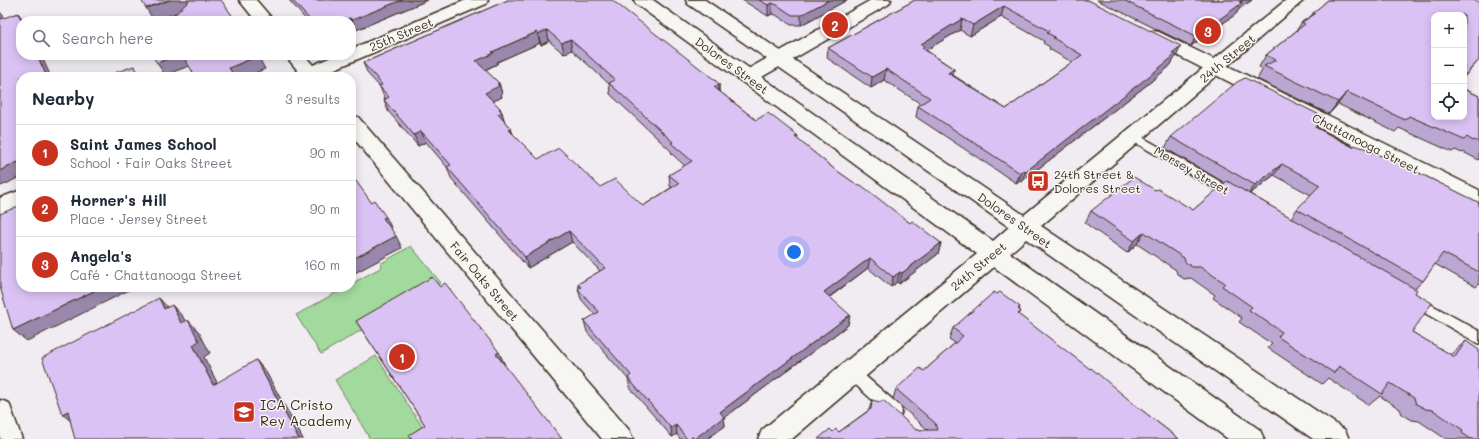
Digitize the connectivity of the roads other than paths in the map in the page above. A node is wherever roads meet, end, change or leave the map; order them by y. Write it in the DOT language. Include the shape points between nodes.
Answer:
graph roads {
  1 [pos="247,0"];
  2 [pos="480,0"];
  3 [pos="642,0"];
  4 [pos="694,0"];
  5 [pos="883,0"];
  6 [pos="1296,0"];
  7 [pos="261,16"];
  8 [pos="1141,30"];
  9 [pos="356,55"];
  10 [pos="780,59"];
  11 [pos="297,60"];
  12 [pos="344,60"];
  13 [pos="1216,67"];
  14 [pos="305,72"];
  15 [pos="317,72"];
  16 [pos="748,77"];
  17 [pos="356,128"];
  18 [pos="1133,136"];
  19 [pos="1241,199"];
  20 [pos="1479,199"];
  21 [pos="16,200"];
  22 [pos="0,207"];
  23 [pos="1025,227"];
  24 [pos="993,254"];
  25 [pos="1404,294"];
  26 [pos="1479,338"];
  27 [pos="851,372"];
  28 [pos="0,412"];
  29 [pos="902,418"];
  30 [pos="8,439"];
  31 [pos="619,439"];
  32 [pos="772,439"];
  33 [pos="1250,439"];
  34 [pos="1335,439"];
  1 -- 7 [label="street"];
  2 -- 9 [label="street, 25th Street"];
  3 -- 16 [label="street, Dolores Street"];
  4 -- 10 [label="street, Dolores Street"];
  5 -- 10 [label="street"];
  6 -- 13 [label="street, 24th Street"];
  8 -- 13 [label="street, Chattanooga Street"];
  10 -- 16 [label="street"];
  10 -- 23 [label="street, Dolores Street"];
  11 -- 14 [label="street"];
  12 -- 15 [label="street, 25th Street"];
  13 -- 18 [label="street, 24th Street"];
  13 -- 20 [label="street, Chattanooga Street"];
  16 -- 24 [label="street, Dolores Street"];
  17 -- 31 [label="street, Fair Oaks Street"];
  18 -- 19 [label="lane, Mersey Street"];
  18 -- 23 [label="street, 24th Street"];
  21 -- 22 [label="street"];
  23 -- 24 [label="street, 24th Street"];
  23 -- 34 [label="street, Dolores Street"];
  24 -- 27 [label="street, 24th Street"];
  24 -- 33 [label="street, Dolores Street"];
  25 -- 26 [label="lane"];
  27 -- 29 [label="lane"];
  27 -- 32 [label="street, 24th Street"];
  28 -- 30 [label="street"];
}
